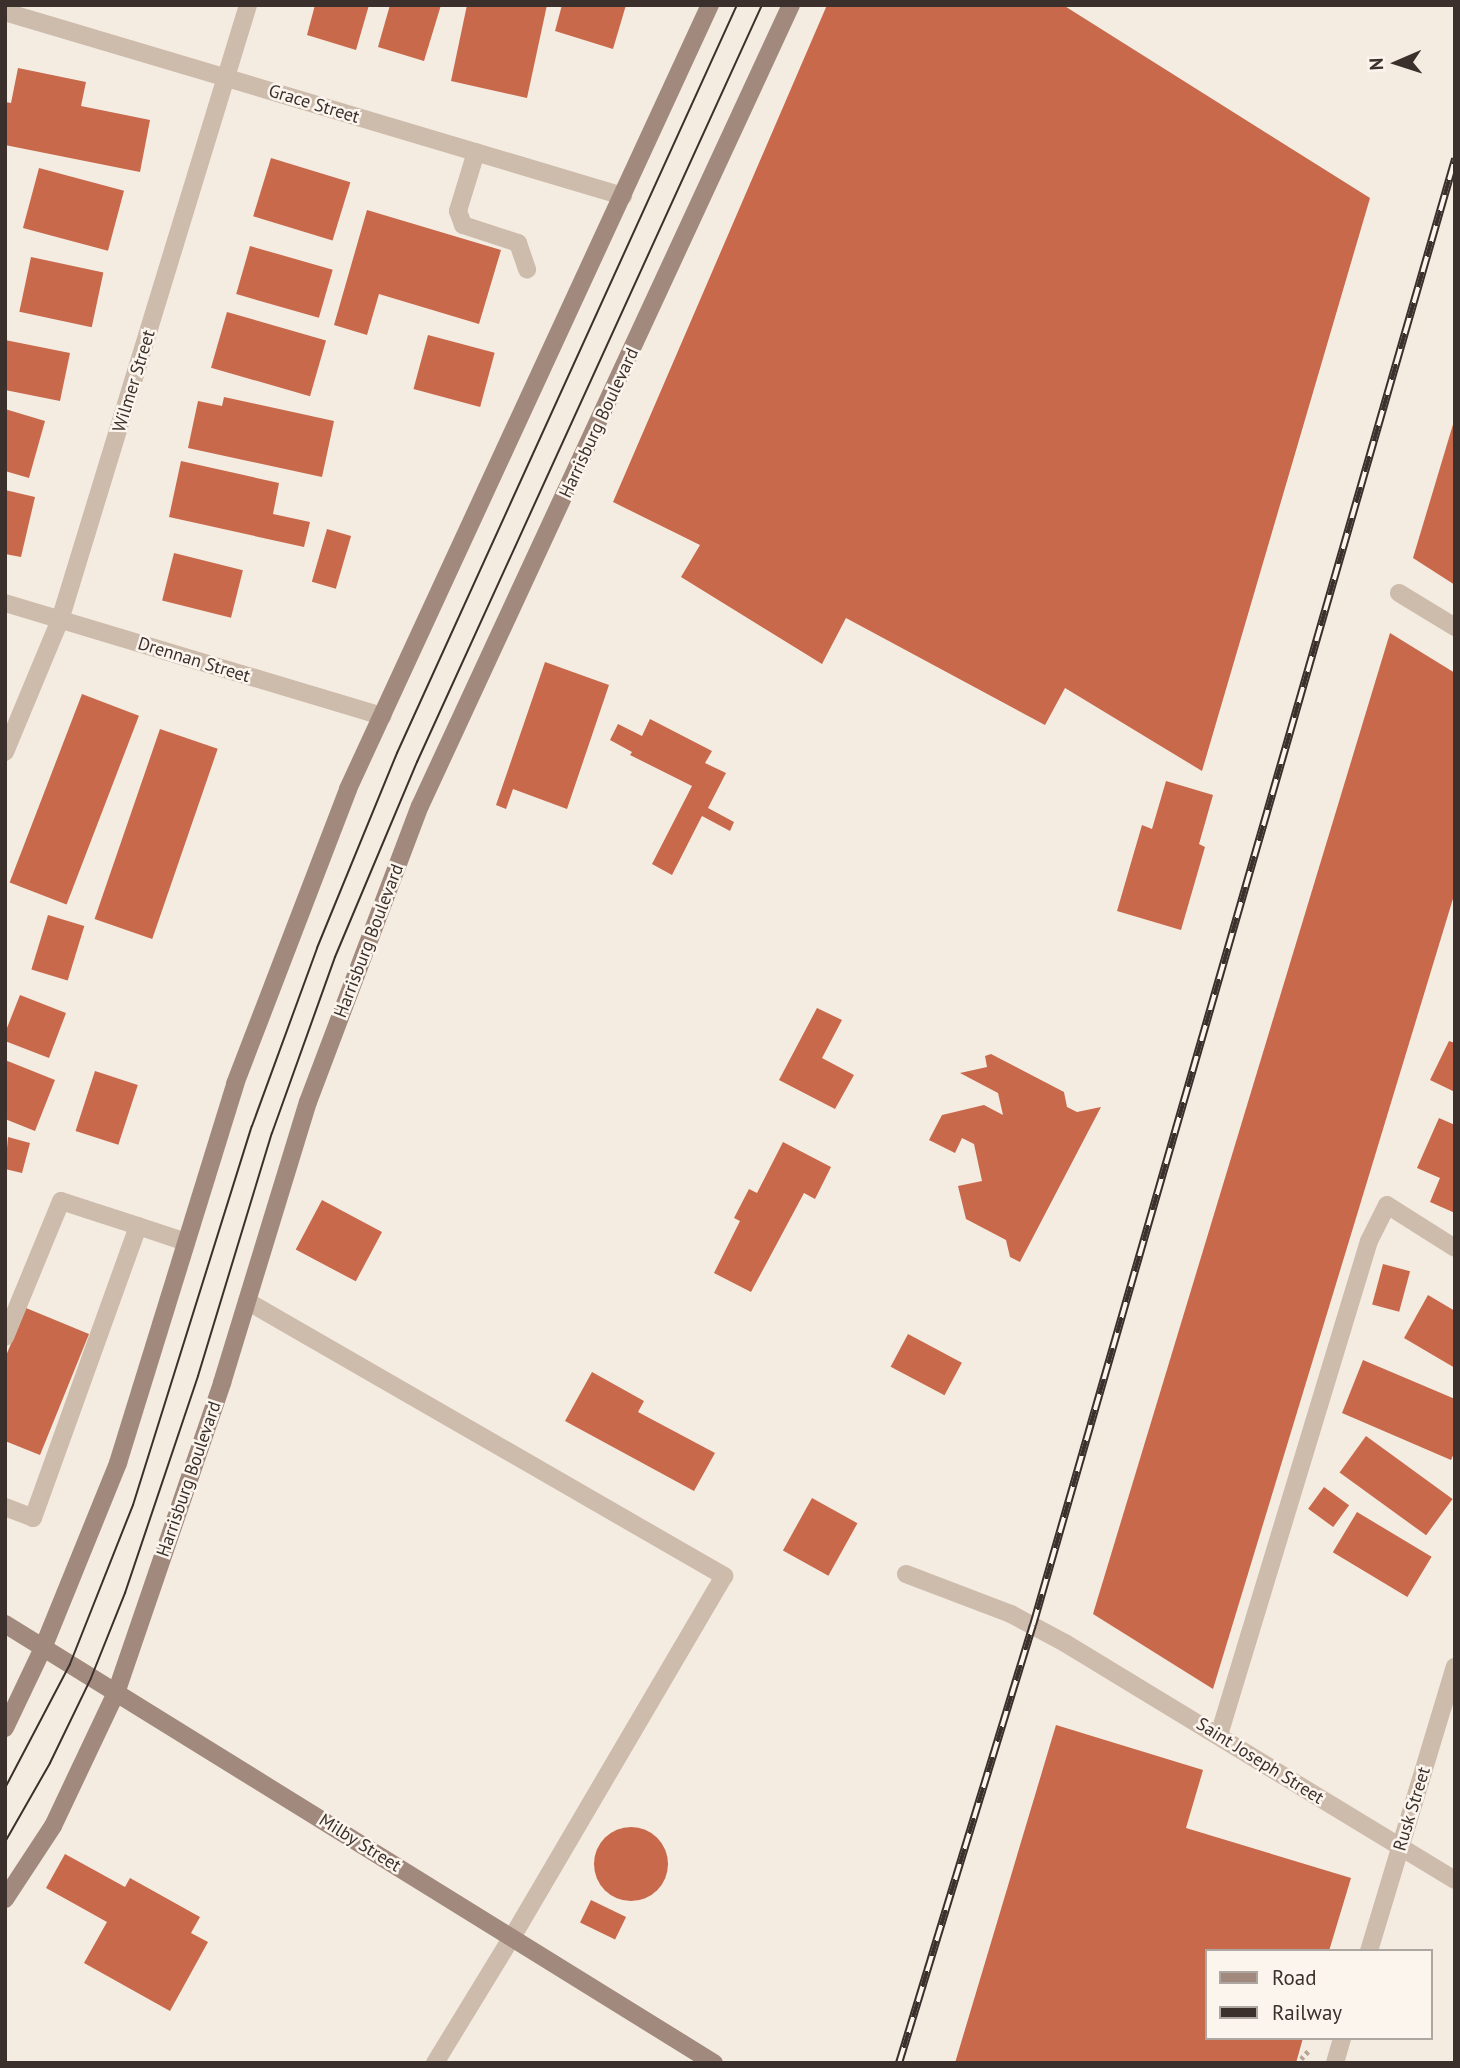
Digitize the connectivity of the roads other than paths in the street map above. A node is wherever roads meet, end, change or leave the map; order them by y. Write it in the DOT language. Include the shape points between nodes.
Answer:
graph roads {
  1 [pos="248,5"];
  2 [pos="710,5"];
  3 [pos="791,5"];
  4 [pos="5,12"];
  5 [pos="227,78"];
  6 [pos="476,152"];
  7 [pos="624,196"];
  8 [pos="527,269"];
  9 [pos="1399,593"];
  10 [pos="5,603"];
  11 [pos="60,620"];
  12 [pos="1455,627"];
  13 [pos="382,716"];
  14 [pos="5,752"];
  15 [pos="138,1226"];
  16 [pos="186,1242"];
  17 [pos="1455,1248"];
  18 [pos="247,1301"];
  19 [pos="5,1337"];
  20 [pos="5,1507"];
  21 [pos="906,1574"];
  22 [pos="5,1624"];
  23 [pos="43,1648"];
  24 [pos="1455,1668"];
  25 [pos="116,1693"];
  26 [pos="5,1728"];
  27 [pos="1219,1735"];
  28 [pos="1400,1847"];
  29 [pos="1455,1880"];
  30 [pos="5,1899"];
  31 [pos="512,1937"];
  32 [pos="1370,1949"];
  33 [pos="1341,2040"];
  34 [pos="435,2063"];
  35 [pos="714,2063"];
  36 [pos="1335,2063"];
  1 -- 5 [label="street, Wilmer Street"];
  2 -- 7 [label="main road"];
  3 -- 18 [label="main road, Harrisburg Boulevard" via="420,806 309,1102"];
  4 -- 5 [label="street, Grace Street"];
  5 -- 6 [label="street, Grace Street"];
  5 -- 11 [label="street, Wilmer Street"];
  6 -- 7 [label="street, Grace Street"];
  6 -- 8 [label="street" via="458,211 463,225 518,243"];
  7 -- 13 [label="main road"];
  9 -- 12 [label="street"];
  10 -- 11 [label="street, Drennan Street"];
  11 -- 13 [label="street, Drennan Street"];
  11 -- 14 [label="street, Wilmer Street"];
  13 -- 16 [label="main road" via="348,789 235,1084"];
  15 -- 16 [label="street"];
  15 -- 19 [label="street" via="61,1201"];
  15 -- 20 [label="street" via="33,1518"];
  16 -- 23 [label="main road" via="118,1463"];
  17 -- 27 [label="street" via="1387,1205 1369,1241"];
  18 -- 25 [label="main road, Harrisburg Boulevard"];
  18 -- 31 [label="street" via="724,1576"];
  21 -- 27 [label="street, Saint Joseph Street" via="1011,1614"];
  22 -- 23 [label="main road, Milby Street"];
  23 -- 25 [label="main road, Milby Street"];
  23 -- 26 [label="main road"];
  24 -- 28 [label="street, Rusk Street"];
  25 -- 30 [label="main road, Harrisburg Boulevard" via="53,1826"];
  25 -- 31 [label="main road, Milby Street"];
  27 -- 28 [label="street, Saint Joseph Street"];
  28 -- 29 [label="street, Saint Joseph Street"];
  28 -- 32 [label="street, Rusk Street"];
  31 -- 34 [label="street"];
  31 -- 35 [label="main road, Milby Street"];
  33 -- 36 [label="street"];
}
